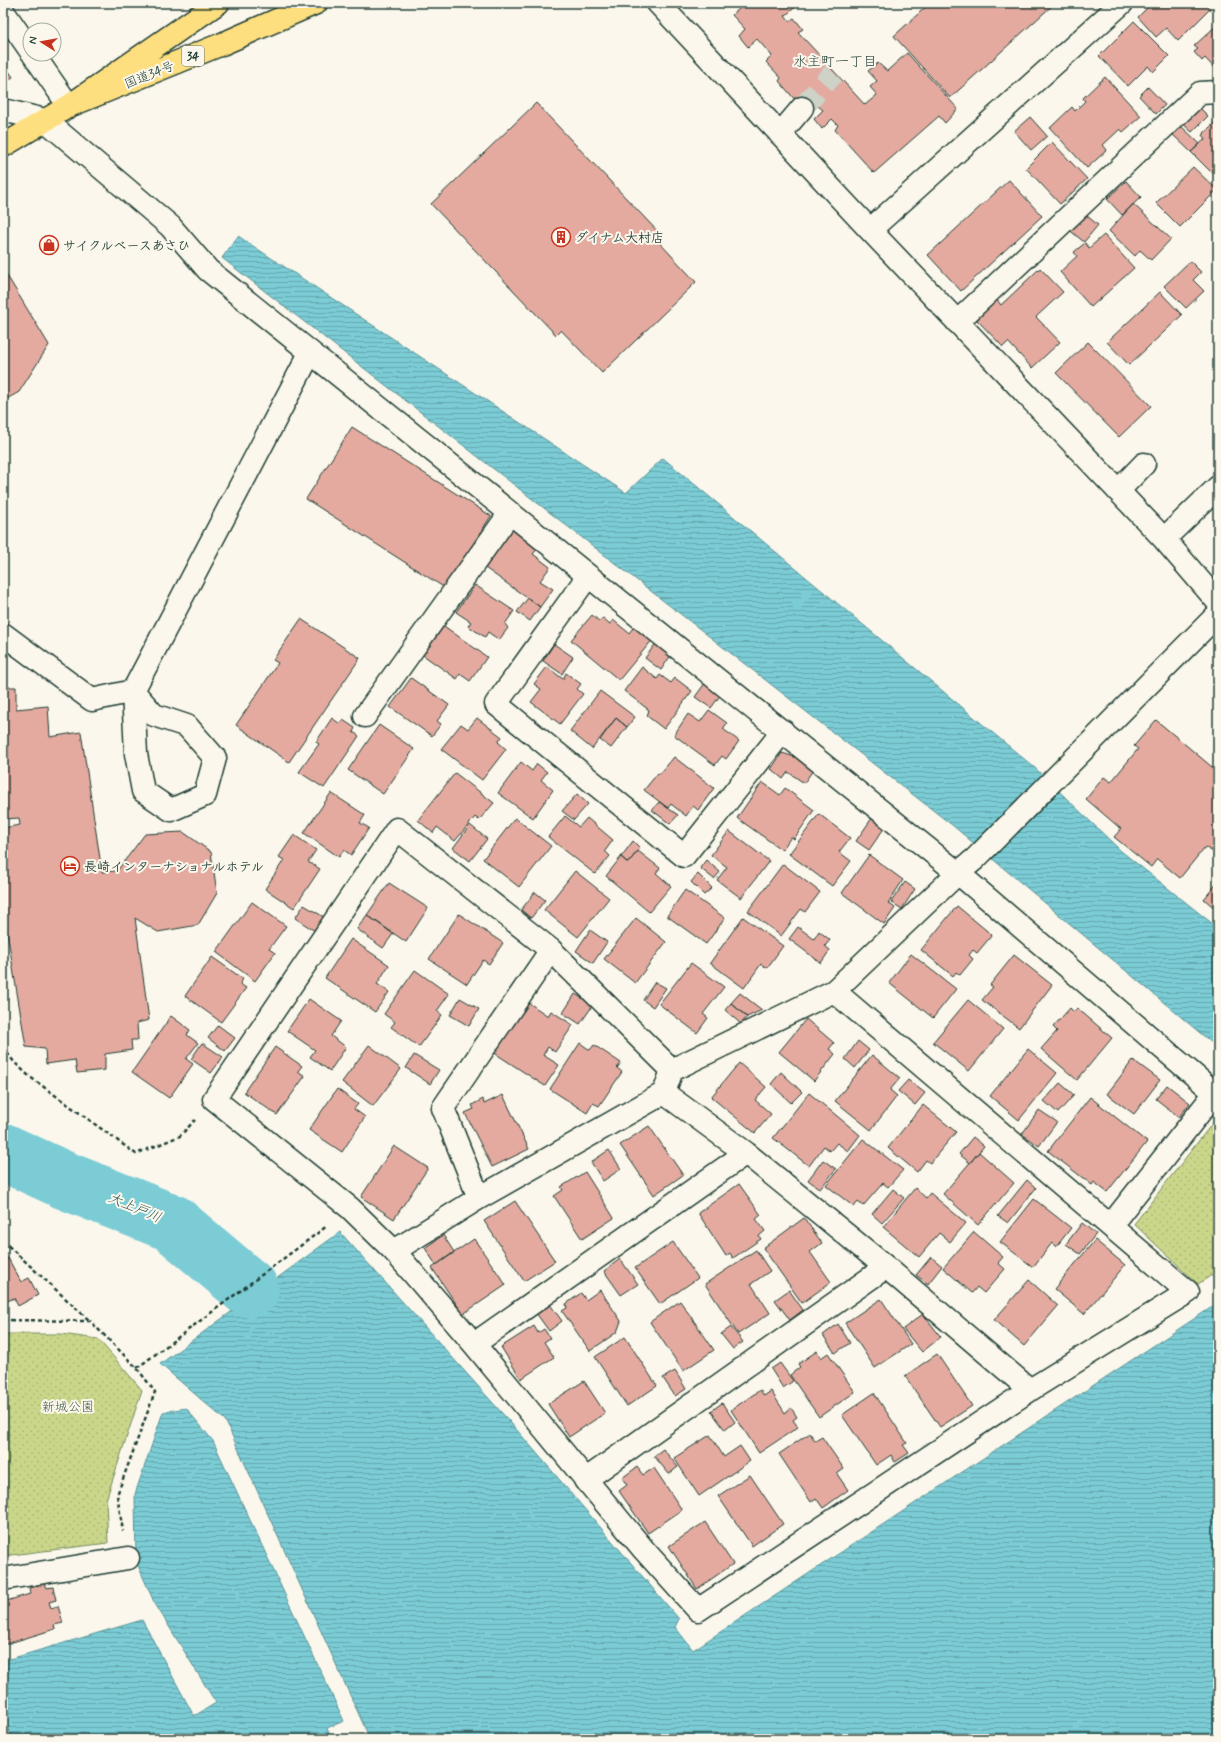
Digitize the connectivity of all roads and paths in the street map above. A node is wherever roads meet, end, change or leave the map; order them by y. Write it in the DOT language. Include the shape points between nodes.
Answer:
graph roads {
  1 [pos="218,3"];
  2 [pos="316,3"];
  3 [pos="658,3"];
  4 [pos="1122,3"];
  5 [pos="3,11"];
  6 [pos="22,38"];
  7 [pos="39,62"];
  8 [pos="1218,92"];
  9 [pos="69,106"];
  10 [pos="802,108"];
  11 [pos="3,110"];
  12 [pos="44,120"];
  13 [pos="780,134"];
  14 [pos="3,146"];
  15 [pos="870,230"];
  16 [pos="957,322"];
  17 [pos="310,353"];
  18 [pos="1144,464"];
  19 [pos="1218,487"];
  20 [pos="1118,491"];
  21 [pos="510,513"];
  22 [pos="1164,539"];
  23 [pos="588,576"];
  24 [pos="1218,602"];
  25 [pos="1218,614"];
  26 [pos="3,634"];
  27 [pos="133,691"];
  28 [pos="365,716"];
  29 [pos="783,731"];
  30 [pos="958,872"];
  31 [pos="550,950"];
  32 [pos="834,991"];
  33 [pos="3,1047"];
  34 [pos="672,1070"];
  35 [pos="664,1093"];
  36 [pos="214,1099"];
  37 [pos="746,1153"];
  38 [pos="479,1198"];
  39 [pos="331,1223"];
  40 [pos="1111,1225"];
  41 [pos="3,1242"];
  42 [pos="394,1251"];
  43 [pos="886,1267"];
  44 [pos="3,1320"];
  45 [pos="90,1321"];
  46 [pos="474,1344"];
  47 [pos="137,1368"];
  48 [pos="1030,1390"];
  49 [pos="585,1480"];
  50 [pos="128,1558"];
  51 [pos="3,1579"];
  1 -- 9 [label="highway, 国道34号 / 34"];
  2 -- 9 [label="highway, 国道34号 / 34"];
  3 -- 13 [label="street"];
  4 -- 15 [label="street"];
  5 -- 6 [label="street"];
  7 -- 9 [label="street"];
  8 -- 16 [label="street" via="1200,92"];
  9 -- 12 [label="highway, 国道34号 / 34"];
  10 -- 13 [label="street"];
  11 -- 12 [label="street"];
  12 -- 14 [label="highway, 国道34号 / 34"];
  12 -- 17 [label="street" via="170,226 208,270"];
  13 -- 15 [label="street"];
  15 -- 16 [label="street"];
  16 -- 20 [label="street"];
  17 -- 21 [label="street"];
  17 -- 27 [label="street"];
  18 -- 20 [label="street"];
  19 -- 22 [label="street"];
  20 -- 22 [label="street"];
  21 -- 23 [label="street"];
  21 -- 28 [label="street"];
  22 -- 24 [label="street"];
  23 -- 29 [label="street"];
  23 -- 29 [label="street" via="496,704 684,856"];
  25 -- 30 [label="street" via="975,859"];
  26 -- 27 [label="street" via="92,700"];
  27 -- 27 [label="street" via="136,754 143,791 171,810 205,795 214,758 187,726 154,715"];
  29 -- 30 [label="street"];
  30 -- 32 [label="street"];
  30 -- 40 [label="street" via="1215,1093"];
  31 -- 34 [label="street"];
  31 -- 36 [label="street" via="397,829"];
  31 -- 38 [label="street" via="443,1108"];
  32 -- 34 [label="street"];
  32 -- 40 [label="street"];
  33 -- 36 [label="path" via="30,1077 136,1154 180,1136"];
  34 -- 35 [label="street"];
  35 -- 37 [label="street"];
  35 -- 38 [label="street"];
  36 -- 42 [label="street" via="350,1208"];
  37 -- 43 [label="street"];
  37 -- 46 [label="street"];
  38 -- 42 [label="street"];
  39 -- 47 [label="path"];
  40 -- 48 [label="street" via="1188,1292"];
  41 -- 45 [label="path"];
  42 -- 46 [label="street"];
  43 -- 48 [label="street"];
  43 -- 49 [label="street"];
  44 -- 45 [label="path"];
  45 -- 47 [label="path"];
  46 -- 49 [label="street"];
  47 -- 50 [label="path" via="156,1392 117,1495"];
  48 -- 49 [label="street" via="698,1610"];
  50 -- 51 [label="street"];
}
